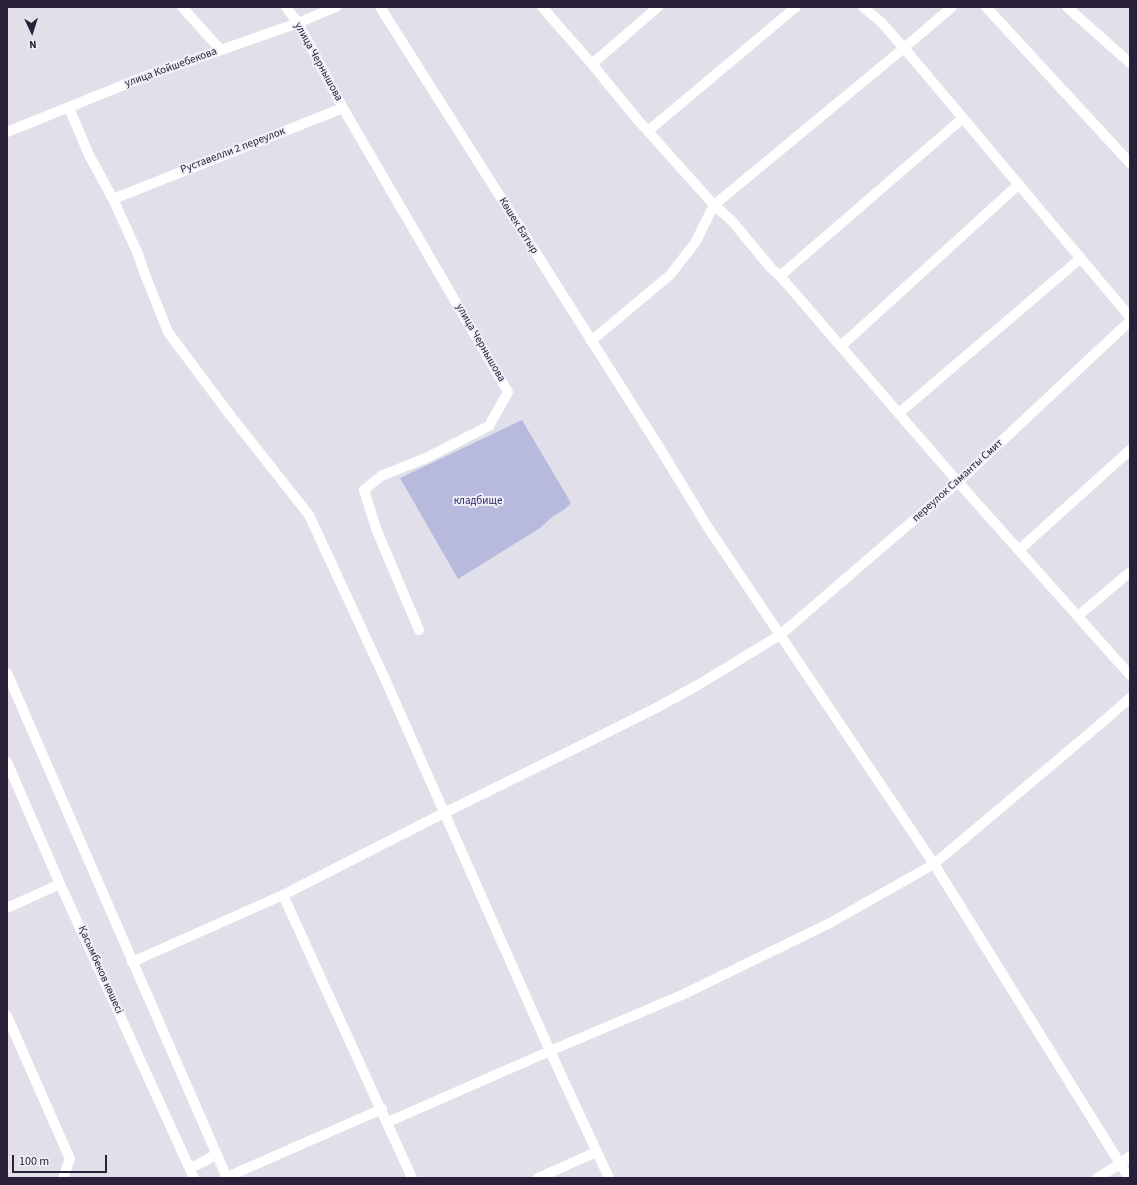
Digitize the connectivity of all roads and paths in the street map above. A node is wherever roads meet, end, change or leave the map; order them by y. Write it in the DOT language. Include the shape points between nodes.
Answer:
graph roads {
  1 [pos="182,7"];
  2 [pos="286,7"];
  3 [pos="336,7"];
  4 [pos="380,7"];
  5 [pos="542,7"];
  6 [pos="658,7"];
  7 [pos="796,7"];
  8 [pos="863,7"];
  9 [pos="952,7"];
  10 [pos="986,7"];
  11 [pos="1067,7"];
  12 [pos="298,23"];
  13 [pos="904,48"];
  14 [pos="221,50"];
  15 [pos="1130,63"];
  16 [pos="592,64"];
  17 [pos="69,108"];
  18 [pos="343,108"];
  19 [pos="964,118"];
  20 [pos="648,131"];
  21 [pos="7,132"];
  22 [pos="1130,163"];
  23 [pos="1019,184"];
  24 [pos="117,197"];
  25 [pos="714,205"];
  26 [pos="1081,258"];
  27 [pos="780,276"];
  28 [pos="1130,317"];
  29 [pos="1130,321"];
  30 [pos="591,341"];
  31 [pos="841,346"];
  32 [pos="899,413"];
  33 [pos="1130,450"];
  34 [pos="958,482"];
  35 [pos="1019,550"];
  36 [pos="1130,572"];
  37 [pos="1078,616"];
  38 [pos="419,630"];
  39 [pos="780,635"];
  40 [pos="7,673"];
  41 [pos="1130,675"];
  42 [pos="1130,698"];
  43 [pos="7,762"];
  44 [pos="444,813"];
  45 [pos="934,864"];
  46 [pos="60,884"];
  47 [pos="283,895"];
  48 [pos="7,908"];
  49 [pos="132,962"];
  50 [pos="7,1016"];
  51 [pos="550,1051"];
  52 [pos="382,1109"];
  53 [pos="388,1122"];
  54 [pos="596,1152"];
  55 [pos="217,1154"];
  56 [pos="1130,1156"];
  57 [pos="1120,1164"];
  58 [pos="189,1167"];
  59 [pos="63,1178"];
  60 [pos="194,1178"];
  61 [pos="227,1178"];
  62 [pos="412,1178"];
  63 [pos="538,1178"];
  64 [pos="609,1178"];
  65 [pos="1097,1178"];
  66 [pos="1129,1178"];
  1 -- 14 [label="street"];
  2 -- 12 [label="street, улица Чернышова"];
  3 -- 12 [label="street, улица Койшебекова"];
  4 -- 30 [label="street, Көшек Батыр"];
  5 -- 16 [label="street"];
  6 -- 16 [label="street"];
  7 -- 20 [label="street"];
  8 -- 13 [label="street" via="881,22"];
  9 -- 13 [label="street"];
  10 -- 22 [label="street"];
  11 -- 15 [label="street"];
  12 -- 14 [label="street, улица Койшебекова"];
  12 -- 18 [label="street, улица Чернышова"];
  13 -- 19 [label="street"];
  13 -- 25 [label="street"];
  14 -- 17 [label="street, улица Койшебекова" via="141,78"];
  16 -- 20 [label="street"];
  17 -- 21 [label="street, улица Койшебекова"];
  17 -- 24 [label="street" via="89,155"];
  18 -- 24 [label="street, Руставелли 2 переулок"];
  18 -- 38 [label="street, улица Чернышова" via="508,392 489,426 426,458 381,476 364,490 377,531"];
  19 -- 23 [label="street"];
  19 -- 27 [label="street"];
  20 -- 25 [label="street"];
  23 -- 26 [label="street"];
  23 -- 31 [label="street"];
  24 -- 44 [label="street" via="168,332 310,515"];
  25 -- 27 [label="street" via="732,221"];
  25 -- 30 [label="street" via="695,242 670,275"];
  26 -- 28 [label="street"];
  26 -- 32 [label="street"];
  27 -- 31 [label="street"];
  29 -- 34 [label="street, переулок Саманты Смит"];
  30 -- 39 [label="street, Көшек Батыр" via="709,530"];
  31 -- 32 [label="street"];
  32 -- 34 [label="street"];
  33 -- 35 [label="street"];
  34 -- 35 [label="street"];
  34 -- 39 [label="street, переулок Саманты Смит"];
  35 -- 37 [label="street"];
  36 -- 37 [label="street"];
  37 -- 41 [label="street"];
  39 -- 44 [label="street, переулок Саманты Смит" via="656,708"];
  39 -- 45 [label="street, Көшек Батыр"];
  40 -- 49 [label="street"];
  42 -- 45 [label="street"];
  43 -- 46 [label="street, Қасымбеков көшесі"];
  44 -- 47 [label="street, переулок Саманты Смит"];
  44 -- 51 [label="street"];
  45 -- 51 [label="street" via="830,923 722,976"];
  45 -- 57 [label="street, Көшек Батыр"];
  46 -- 48 [label="street"];
  46 -- 58 [label="street, Қасымбеков көшесі"];
  47 -- 49 [label="street, переулок Саманты Смит"];
  47 -- 52 [label="street"];
  49 -- 55 [label="street"];
  50 -- 59 [label="street" via="70,1159"];
  51 -- 53 [label="street"];
  51 -- 54 [label="street"];
  52 -- 53 [label="street"];
  52 -- 61 [label="street"];
  53 -- 62 [label="street"];
  54 -- 63 [label="street"];
  54 -- 64 [label="street"];
  55 -- 58 [label="street"];
  55 -- 61 [label="street"];
  56 -- 57 [label="street"];
  57 -- 65 [label="street"];
  57 -- 66 [label="street, Көшек Батыр"];
  58 -- 60 [label="street, Қасымбеков көшесі"];
}
